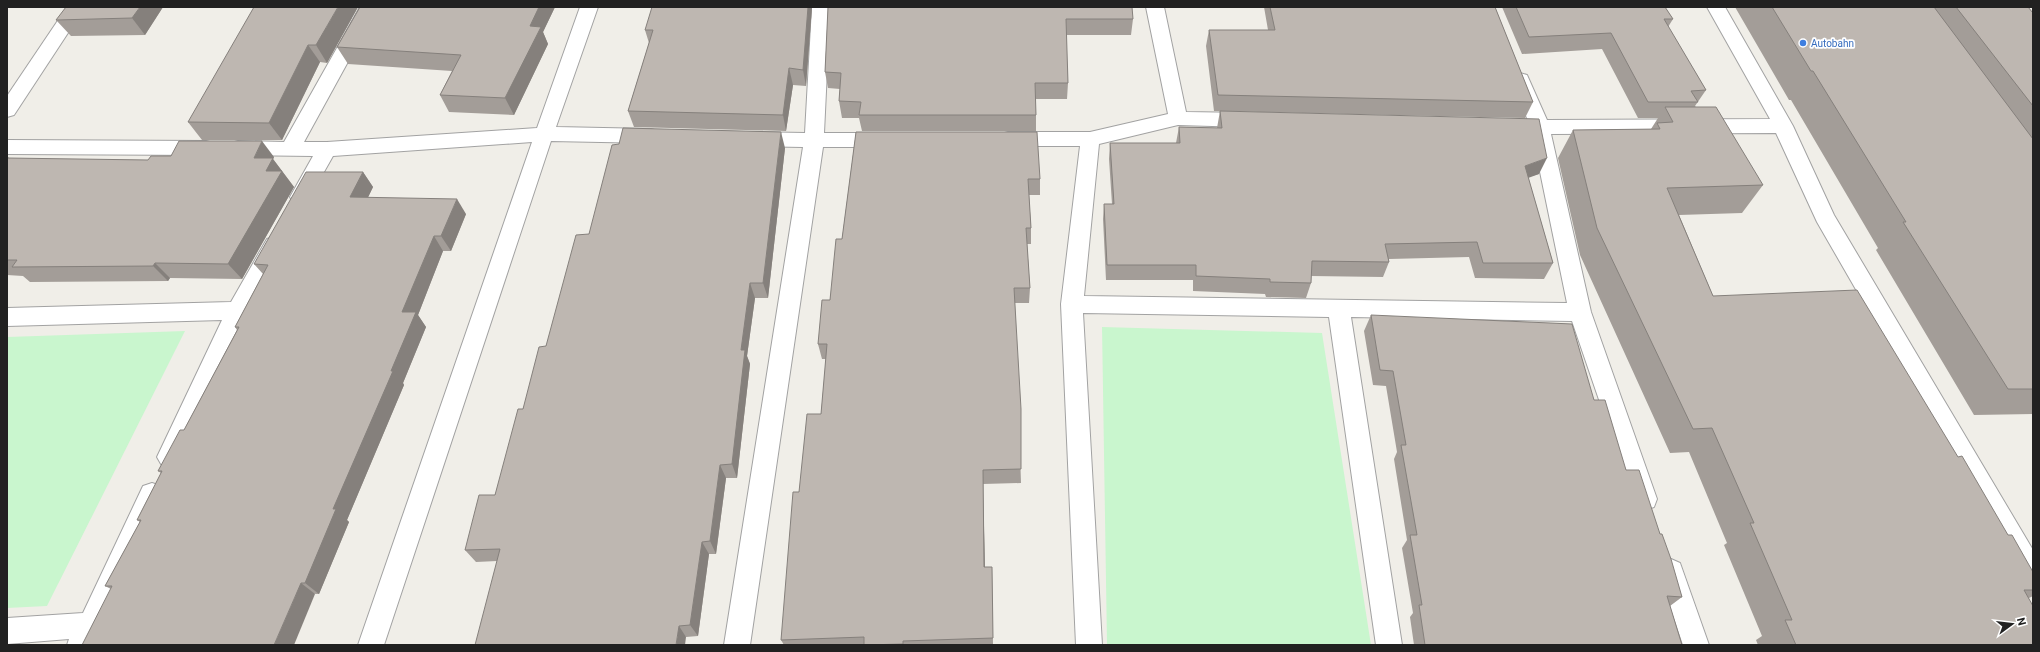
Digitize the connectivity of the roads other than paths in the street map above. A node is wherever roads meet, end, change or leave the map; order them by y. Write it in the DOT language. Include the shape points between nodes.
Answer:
graph roads {
  1 [pos="76,7"];
  2 [pos="369,7"];
  3 [pos="589,7"];
  4 [pos="821,7"];
  5 [pos="1155,7"];
  6 [pos="1716,7"];
  7 [pos="1514,64"];
  8 [pos="7,110"];
  9 [pos="1178,118"];
  10 [pos="1263,121"];
  11 [pos="1782,126"];
  12 [pos="1532,127"];
  13 [pos="193,128"];
  14 [pos="544,134"];
  15 [pos="671,137"];
  16 [pos="734,138"];
  17 [pos="987,139"];
  18 [pos="1090,139"];
  19 [pos="814,140"];
  20 [pos="908,140"];
  21 [pos="7,147"];
  22 [pos="182,148"];
  23 [pos="290,148"];
  24 [pos="327,149"];
  25 [pos="1072,304"];
  26 [pos="1338,308"];
  27 [pos="237,311"];
  28 [pos="1580,312"];
  29 [pos="7,317"];
  30 [pos="1652,519"];
  31 [pos="2024,544"];
  32 [pos="1663,549"];
  33 [pos="2033,573"];
  34 [pos="7,631"];
  35 [pos="86,635"];
  36 [pos="371,645"];
  37 [pos="737,645"];
  38 [pos="1089,645"];
  39 [pos="1389,645"];
  40 [pos="1696,645"];
  1 -- 8 [label="street"];
  2 -- 23 [label="street"];
  3 -- 14 [label="street"];
  4 -- 19 [label="street"];
  5 -- 9 [label="street"];
  6 -- 11 [label="street"];
  7 -- 12 [label="street"];
  9 -- 10 [label="street"];
  9 -- 18 [label="street"];
  11 -- 12 [label="street"];
  11 -- 31 [label="street" via="1824,217"];
  12 -- 28 [label="street"];
  13 -- 22 [label="street"];
  14 -- 15 [label="street"];
  14 -- 24 [label="street"];
  14 -- 36 [label="street"];
  16 -- 19 [label="street"];
  17 -- 18 [label="street"];
  18 -- 25 [label="street"];
  19 -- 20 [label="street"];
  19 -- 37 [label="street"];
  21 -- 22 [label="street"];
  22 -- 23 [label="street"];
  23 -- 24 [label="street"];
  24 -- 27 [label="street"];
  25 -- 26 [label="street"];
  25 -- 38 [label="street"];
  26 -- 28 [label="street"];
  26 -- 39 [label="street"];
  27 -- 29 [label="street"];
  27 -- 35 [label="street"];
  28 -- 30 [label="street"];
  31 -- 33 [label="street"];
  32 -- 40 [label="street"];
  34 -- 35 [label="street"];
}
